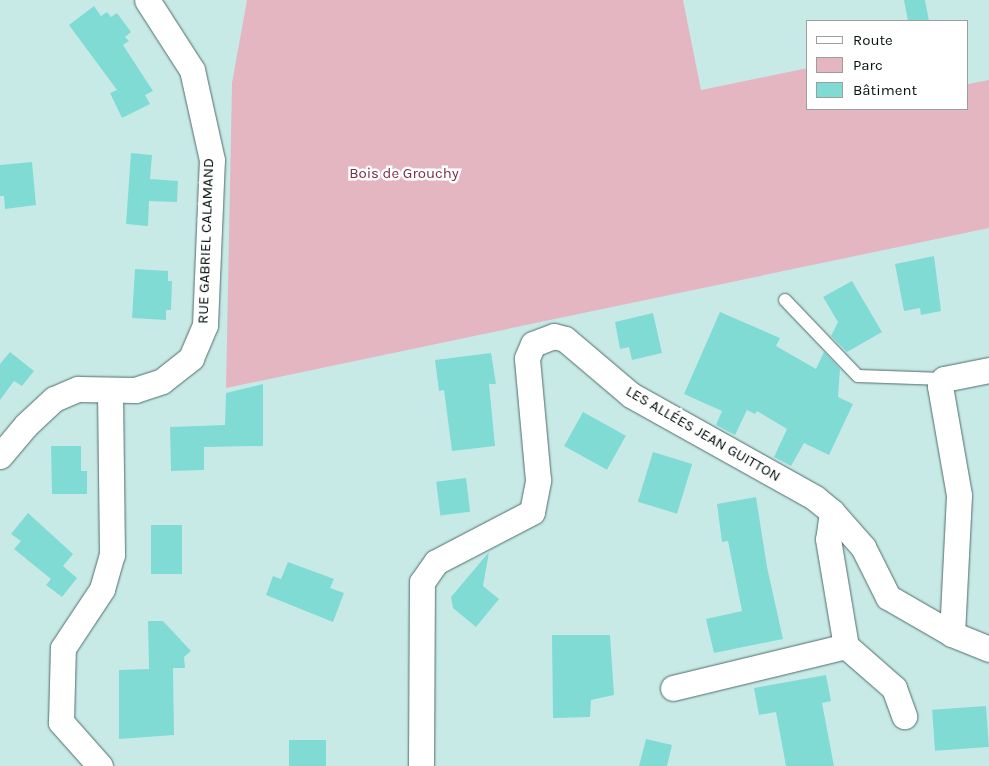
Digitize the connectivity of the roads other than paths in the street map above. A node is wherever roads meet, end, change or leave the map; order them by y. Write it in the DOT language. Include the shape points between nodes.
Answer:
graph roads {
  1 [pos="147,0"];
  2 [pos="785,300"];
  3 [pos="989,370"];
  4 [pos="944,379"];
  5 [pos="110,390"];
  6 [pos="0,456"];
  7 [pos="832,512"];
  8 [pos="952,634"];
  9 [pos="846,646"];
  10 [pos="989,649"];
  11 [pos="673,688"];
  12 [pos="904,716"];
  13 [pos="100,766"];
  14 [pos="421,766"];
  1 -- 5 [label="street, RUE GABRIEL CALAMAND" via="192,70 212,160 205,325 191,358 162,381 135,390"];
  2 -- 4 [label="lane" via="858,376"];
  3 -- 4 [label="street"];
  4 -- 8 [label="street" via="940,386 959,495"];
  5 -- 6 [label="street, RUE GABRIEL CALAMAND" via="78,389 54,400 26,425"];
  5 -- 13 [label="street" via="112,555 102,589 63,648 62,722"];
  7 -- 8 [label="street, LES ALLÉES JEAN GUITTON" via="863,547 888,597"];
  7 -- 9 [label="street" via="828,539"];
  7 -- 14 [label="street, LES ALLÉES JEAN GUITTON" via="815,498 631,395 565,338 554,336 533,344 527,358 538,480 532,512 436,562 422,582"];
  8 -- 10 [label="street, LES ALLÉES JEAN GUITTON"];
  9 -- 11 [label="street"];
  9 -- 12 [label="street" via="894,688"];
}
